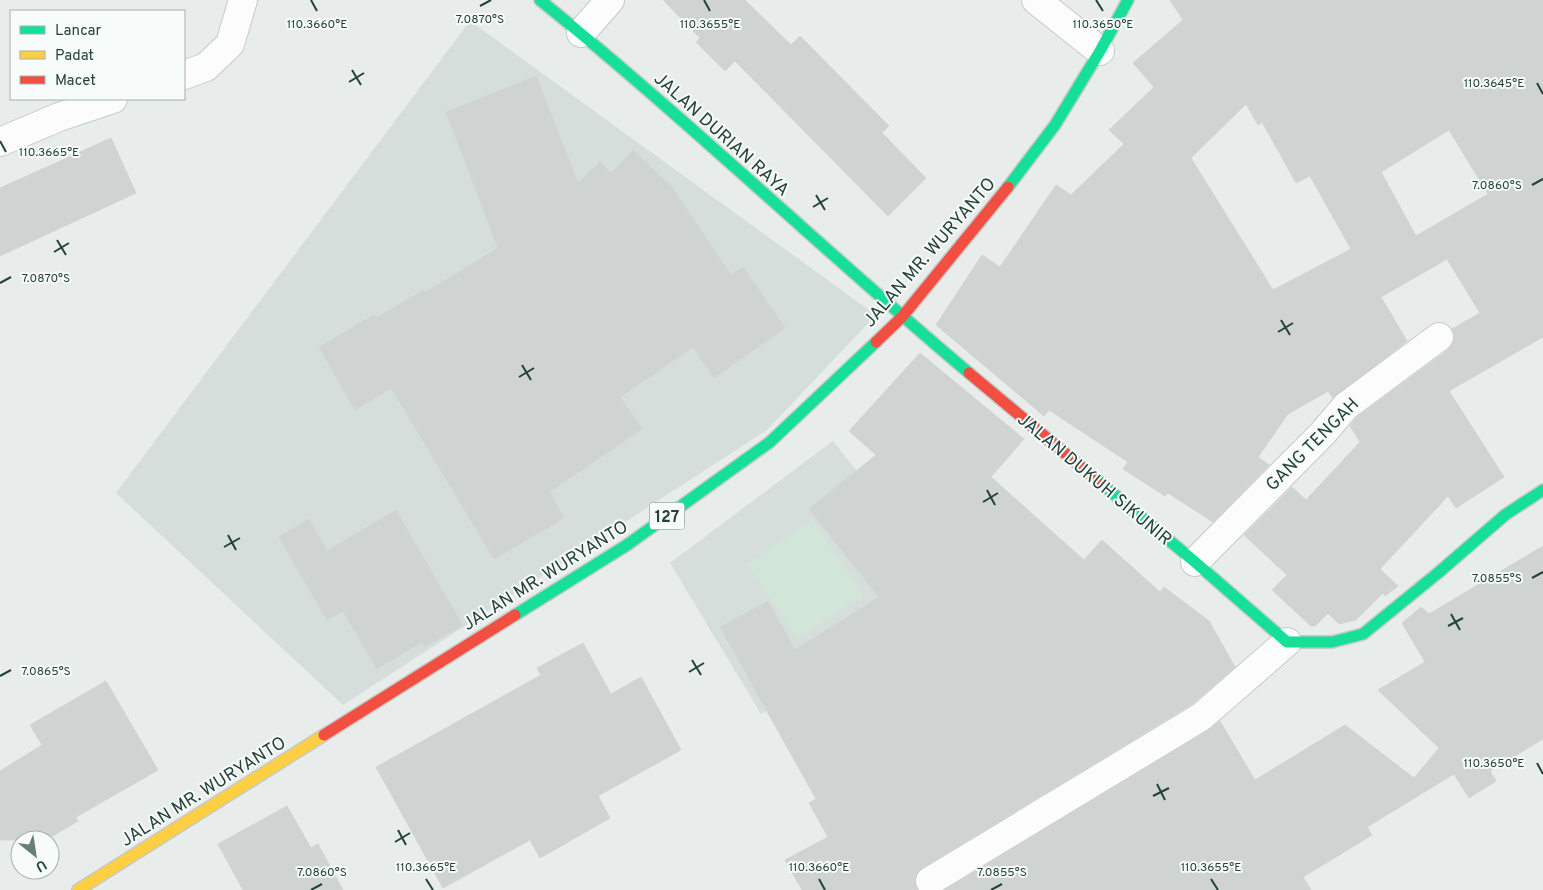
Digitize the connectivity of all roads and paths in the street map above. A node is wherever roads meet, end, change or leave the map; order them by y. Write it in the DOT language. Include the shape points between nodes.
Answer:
graph roads {
  1 [pos="243,0"];
  2 [pos="540,0"];
  3 [pos="610,0"];
  4 [pos="1036,0"];
  5 [pos="1128,0"];
  6 [pos="581,33"];
  7 [pos="1100,51"];
  8 [pos="185,75"];
  9 [pos="111,100"];
  10 [pos="0,142"];
  11 [pos="902,317"];
  12 [pos="1439,337"];
  13 [pos="1543,490"];
  14 [pos="1195,562"];
  15 [pos="1287,642"];
  16 [pos="930,881"];
  17 [pos="78,890"];
  1 -- 8 [label="street" via="230,44 206,67"];
  2 -- 6 [label="main road, JALAN DURIAN RAYA"];
  3 -- 6 [label="street"];
  4 -- 7 [label="street"];
  5 -- 7 [label="main road, JALAN MR. WURYANTO / 127"];
  6 -- 11 [label="main road, JALAN DURIAN RAYA"];
  7 -- 11 [label="main road, JALAN MR. WURYANTO / 127" via="1055,125 988,214"];
  9 -- 10 [label="street"];
  11 -- 14 [label="main road, JALAN DUKUH SIKUNIR"];
  11 -- 17 [label="main road, JALAN MR. WURYANTO / 127" via="770,442 627,545"];
  12 -- 14 [label="street, GANG TENGAH" via="1346,406"];
  13 -- 15 [label="main road" via="1505,515 1363,634 1332,642"];
  14 -- 15 [label="main road, JALAN DUKUH SIKUNIR"];
  15 -- 16 [label="street" via="1201,717"];
}
